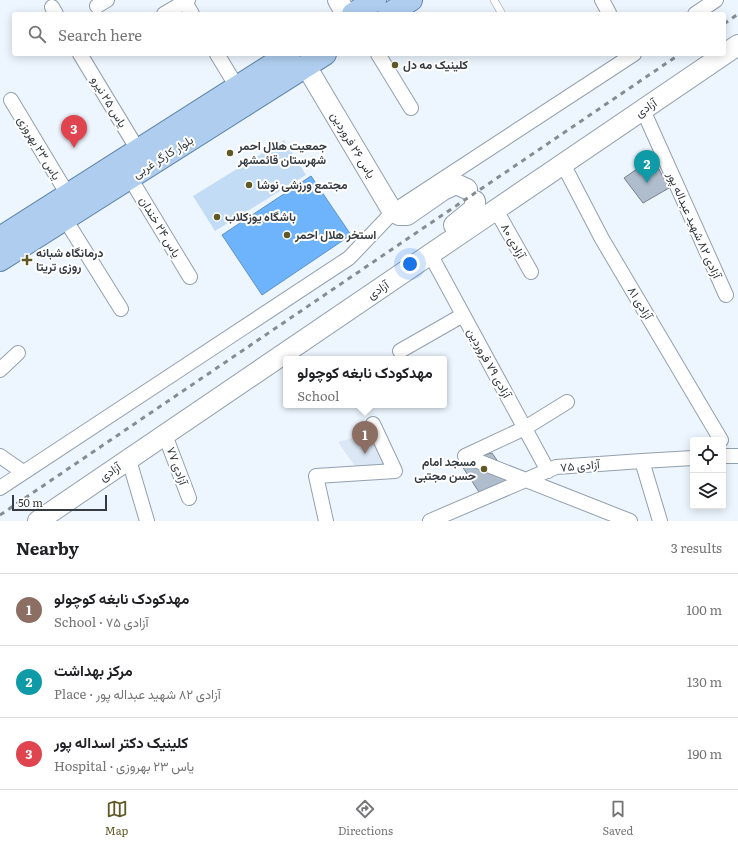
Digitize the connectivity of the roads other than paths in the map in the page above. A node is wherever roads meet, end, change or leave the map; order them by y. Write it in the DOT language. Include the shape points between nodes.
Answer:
graph roads {
  1 [pos="338,0"];
  2 [pos="375,0"];
  3 [pos="411,0"];
  4 [pos="494,0"];
  5 [pos="602,0"];
  6 [pos="716,0"];
  7 [pos="186,1"];
  8 [pos="167,12"];
  9 [pos="191,12"];
  10 [pos="345,12"];
  11 [pos="356,12"];
  12 [pos="392,12"];
  13 [pos="501,12"];
  14 [pos="608,12"];
  15 [pos="698,12"];
  16 [pos="738,45"];
  17 [pos="726,53"];
  18 [pos="81,56"];
  19 [pos="218,56"];
  20 [pos="316,56"];
  21 [pos="379,56"];
  22 [pos="631,56"];
  23 [pos="722,56"];
  24 [pos="298,60"];
  25 [pos="237,87"];
  26 [pos="11,100"];
  27 [pos="411,108"];
  28 [pos="643,110"];
  29 [pos="138,150"];
  30 [pos="563,164"];
  31 [pos="130,178"];
  32 [pos="68,195"];
  33 [pos="496,210"];
  34 [pos="401,213"];
  35 [pos="65,219"];
  36 [pos="0,238"];
  37 [pos="430,254"];
  38 [pos="0,260"];
  39 [pos="531,272"];
  40 [pos="190,277"];
  41 [pos="726,295"];
  42 [pos="121,309"];
  43 [pos="463,315"];
  44 [pos="400,352"];
  45 [pos="18,353"];
  46 [pos="0,370"];
  47 [pos="567,402"];
  48 [pos="373,424"];
  49 [pos="525,428"];
  50 [pos="165,435"];
  51 [pos="719,437"];
  52 [pos="0,456"];
  53 [pos="690,458"];
  54 [pos="129,460"];
  55 [pos="642,461"];
  56 [pos="548,471"];
  57 [pos="23,472"];
  58 [pos="0,488"];
  59 [pos="189,498"];
  60 [pos="38,521"];
  61 [pos="147,521"];
  62 [pos="326,521"];
  63 [pos="430,521"];
  64 [pos="630,521"];
  65 [pos="660,521"];
  1 -- 10 [label="street"];
  2 -- 11 [label="main road"];
  3 -- 12 [label="main road"];
  4 -- 13 [label="lane"];
  5 -- 14 [label="street"];
  6 -- 15 [label="street"];
  7 -- 8 [label="street"];
  7 -- 9 [label="street"];
  16 -- 17 [label="street, آزادی"];
  18 -- 29 [label="street, یاس ۲۵ نیرو"];
  19 -- 25 [label="street"];
  20 -- 24 [label="main road, بلوار کارگر غربی"];
  21 -- 27 [label="street"];
  22 -- 34 [label="street"];
  23 -- 28 [label="street, آزادی"];
  24 -- 25 [label="main road, بلوار کارگر غربی"];
  24 -- 31 [label="main road, بلوار کارگر غربی"];
  24 -- 34 [label="street, یاس ۲۶ فروردین" via="392,209"];
  25 -- 29 [label="main road, بلوار کارگر غربی"];
  26 -- 32 [label="street, یاس ۲۳ بهروزی"];
  28 -- 30 [label="street, آزادی"];
  28 -- 41 [label="street, آزادی ۸۲ شهید عبداله پور"];
  29 -- 32 [label="main road, بلوار کارگر غربی"];
  30 -- 33 [label="street, آزادی"];
  30 -- 51 [label="street, آزادی ۸۱" via="602,239"];
  31 -- 35 [label="main road, بلوار کارگر غربی"];
  31 -- 40 [label="street, یاس ۲۴ خندان"];
  32 -- 36 [label="main road, بلوار کارگر غربی"];
  33 -- 37 [label="street, آزادی"];
  33 -- 39 [label="street, آزادی ۸۰"];
  34 -- 37 [label="street" via="456,184 471,195 475,208 428,241 424,248"];
  34 -- 57 [label="street" via="349,258"];
  35 -- 38 [label="main road, بلوار کارگر غربی"];
  35 -- 42 [label="street"];
  37 -- 43 [label="street, آزادی ۷۹ فروردین"];
  37 -- 50 [label="street, آزادی"];
  43 -- 44 [label="street"];
  43 -- 49 [label="street, آزادی ۷۹ فروردین"];
  45 -- 46 [label="street"];
  47 -- 49 [label="street"];
  48 -- 62 [label="street" via="395,471 316,476"];
  49 -- 56 [label="street, آزادی ۷۹ فروردین"];
  49 -- 64 [label="street" via="464,456"];
  50 -- 54 [label="street, آزادی"];
  50 -- 59 [label="street, آزادی ۷۷"];
  52 -- 57 [label="street"];
  53 -- 55 [label="street, آزادی ۷۵"];
  54 -- 60 [label="street, آزادی"];
  54 -- 61 [label="street"];
  55 -- 56 [label="street, آزادی ۷۵" via="556,467"];
  55 -- 65 [label="street"];
  56 -- 63 [label="street, آزادی ۷۵"];
  57 -- 58 [label="street"];
}
